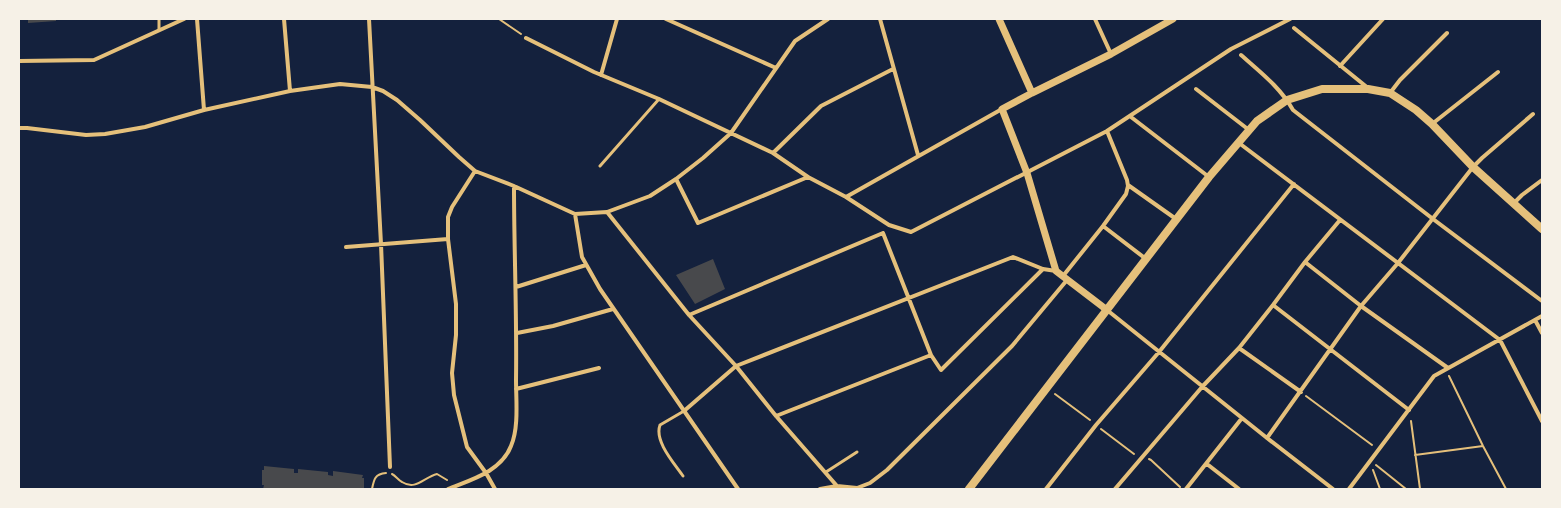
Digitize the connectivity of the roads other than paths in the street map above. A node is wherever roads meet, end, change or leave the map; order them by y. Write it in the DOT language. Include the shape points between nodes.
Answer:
graph roads {
  1 [pos="159,19"];
  2 [pos="184,19"];
  3 [pos="197,19"];
  4 [pos="284,19"];
  5 [pos="369,19"];
  6 [pos="617,19"];
  7 [pos="666,19"];
  8 [pos="827,19"];
  9 [pos="880,19"];
  10 [pos="999,19"];
  11 [pos="1095,19"];
  12 [pos="1173,19"];
  13 [pos="1290,19"];
  14 [pos="1383,19"];
  15 [pos="1294,28"];
  16 [pos="159,30"];
  17 [pos="1447,33"];
  18 [pos="526,38"];
  19 [pos="1111,54"];
  20 [pos="1241,55"];
  21 [pos="19,61"];
  22 [pos="1340,66"];
  23 [pos="776,68"];
  24 [pos="893,69"];
  25 [pos="1498,72"];
  26 [pos="601,75"];
  27 [pos="372,87"];
  28 [pos="1196,89"];
  29 [pos="1368,89"];
  30 [pos="290,92"];
  31 [pos="1032,93"];
  32 [pos="1390,93"];
  33 [pos="659,100"];
  34 [pos="1287,100"];
  35 [pos="1002,109"];
  36 [pos="204,110"];
  37 [pos="1534,114"];
  38 [pos="1131,117"];
  39 [pos="1432,124"];
  40 [pos="19,128"];
  41 [pos="1107,131"];
  42 [pos="1249,131"];
  43 [pos="731,133"];
  44 [pos="1239,143"];
  45 [pos="773,153"];
  46 [pos="918,155"];
  47 [pos="600,166"];
  48 [pos="1473,167"];
  49 [pos="475,171"];
  50 [pos="1027,173"];
  51 [pos="808,177"];
  52 [pos="1208,177"];
  53 [pos="676,179"];
  54 [pos="1542,180"];
  55 [pos="1127,184"];
  56 [pos="1294,184"];
  57 [pos="514,186"];
  58 [pos="846,197"];
  59 [pos="1514,203"];
  60 [pos="607,212"];
  61 [pos="575,214"];
  62 [pos="1176,219"];
  63 [pos="1433,219"];
  64 [pos="1340,220"];
  65 [pos="889,225"];
  66 [pos="1103,226"];
  67 [pos="1542,229"];
  68 [pos="883,233"];
  69 [pos="448,239"];
  70 [pos="381,244"];
  71 [pos="346,247"];
  72 [pos="1146,259"];
  73 [pos="1305,262"];
  74 [pos="1398,263"];
  75 [pos="586,265"];
  76 [pos="1043,269"];
  77 [pos="1056,271"];
  78 [pos="1065,278"];
  79 [pos="516,287"];
  80 [pos="907,298"];
  81 [pos="1542,301"];
  82 [pos="1273,305"];
  83 [pos="1361,306"];
  84 [pos="613,310"];
  85 [pos="1107,310"];
  86 [pos="689,315"];
  87 [pos="1542,316"];
  88 [pos="1535,320"];
  89 [pos="517,333"];
  90 [pos="1542,333"];
  91 [pos="1500,340"];
  92 [pos="1239,348"];
  93 [pos="1330,350"];
  94 [pos="1159,352"];
  95 [pos="931,355"];
  96 [pos="736,366"];
  97 [pos="599,368"];
  98 [pos="1448,368"];
  99 [pos="1202,387"];
  100 [pos="516,389"];
  101 [pos="1301,392"];
  102 [pos="1409,410"];
  103 [pos="684,411"];
  104 [pos="776,416"];
  105 [pos="1242,418"];
  106 [pos="1542,422"];
  107 [pos="1267,438"];
  108 [pos="856,452"];
  109 [pos="1207,464"];
  110 [pos="390,466"];
  111 [pos="826,472"];
  112 [pos="486,473"];
  113 [pos="683,476"];
  114 [pos="837,486"];
  115 [pos="448,489"];
  116 [pos="495,489"];
  117 [pos="738,489"];
  118 [pos="820,489"];
  119 [pos="969,489"];
  120 [pos="1046,489"];
  121 [pos="1115,489"];
  122 [pos="1186,489"];
  123 [pos="1239,489"];
  124 [pos="1333,489"];
  125 [pos="1349,489"];
  1 -- 16 [label="lane"];
  2 -- 16 [label="street"];
  3 -- 36 [label="street"];
  4 -- 30 [label="street"];
  5 -- 27 [label="street"];
  6 -- 26 [label="street"];
  7 -- 23 [label="street"];
  8 -- 23 [label="street" via="794,41"];
  9 -- 24 [label="street"];
  10 -- 31 [label="street"];
  11 -- 19 [label="street"];
  12 -- 19 [label="street"];
  13 -- 38 [label="street" via="1231,49"];
  14 -- 22 [label="street"];
  15 -- 22 [label="street"];
  16 -- 21 [label="street" via="94,60"];
  17 -- 32 [label="street"];
  18 -- 26 [label="street"];
  19 -- 31 [label="street"];
  20 -- 34 [label="street" via="1277,87"];
  22 -- 29 [label="street"];
  23 -- 43 [label="street"];
  24 -- 45 [label="street" via="821,106"];
  24 -- 46 [label="street"];
  25 -- 39 [label="street"];
  26 -- 33 [label="street"];
  27 -- 30 [label="street" via="340,84"];
  27 -- 49 [label="street" via="397,100"];
  27 -- 70 [label="street"];
  28 -- 42 [label="street"];
  29 -- 32 [label="main road"];
  29 -- 34 [label="main road" via="1322,89"];
  30 -- 36 [label="street"];
  31 -- 35 [label="street"];
  32 -- 39 [label="main road"];
  33 -- 43 [label="street"];
  33 -- 47 [label="lane"];
  34 -- 42 [label="main road" via="1257,121"];
  34 -- 63 [label="street" via="1293,110"];
  35 -- 46 [label="street"];
  35 -- 50 [label="street"];
  36 -- 40 [label="street" via="145,127 105,134 86,135"];
  37 -- 48 [label="street"];
  38 -- 41 [label="street"];
  38 -- 52 [label="street"];
  39 -- 48 [label="main road"];
  41 -- 50 [label="street"];
  41 -- 55 [label="street"];
  42 -- 44 [label="main road"];
  43 -- 45 [label="street"];
  43 -- 53 [label="street"];
  44 -- 52 [label="main road"];
  44 -- 56 [label="street"];
  45 -- 51 [label="street"];
  46 -- 58 [label="street"];
  48 -- 59 [label="main road"];
  48 -- 63 [label="street"];
  49 -- 57 [label="street"];
  49 -- 69 [label="street" via="448,217"];
  50 -- 65 [label="street" via="911,232"];
  50 -- 77 [label="street"];
  51 -- 53 [label="street" via="698,223"];
  51 -- 58 [label="street"];
  52 -- 62 [label="main road"];
  53 -- 60 [label="street" via="650,196"];
  54 -- 59 [label="street"];
  55 -- 62 [label="street"];
  55 -- 66 [label="street" via="1126,194"];
  56 -- 64 [label="street"];
  56 -- 94 [label="street"];
  57 -- 61 [label="street"];
  57 -- 79 [label="street"];
  58 -- 65 [label="street"];
  59 -- 67 [label="main road"];
  60 -- 61 [label="street"];
  60 -- 86 [label="street"];
  61 -- 75 [label="street" via="582,257"];
  62 -- 72 [label="main road"];
  63 -- 74 [label="street"];
  63 -- 81 [label="street"];
  64 -- 73 [label="street"];
  64 -- 74 [label="street"];
  65 -- 68 [label="street"];
  66 -- 72 [label="street"];
  66 -- 78 [label="street"];
  68 -- 80 [label="street"];
  68 -- 86 [label="street"];
  69 -- 70 [label="street"];
  69 -- 112 [label="street" via="456,304 452,373 454,395 467,447"];
  70 -- 71 [label="street"];
  70 -- 110 [label="street"];
  72 -- 85 [label="main road"];
  73 -- 82 [label="street"];
  73 -- 83 [label="street"];
  74 -- 83 [label="street"];
  74 -- 91 [label="street"];
  75 -- 79 [label="street"];
  75 -- 84 [label="street"];
  76 -- 77 [label="street"];
  76 -- 80 [label="street" via="1013,257"];
  76 -- 95 [label="street" via="941,370"];
  77 -- 78 [label="street"];
  78 -- 85 [label="street"];
  78 -- 114 [label="street" via="1012,346 887,470 870,483 857,488"];
  79 -- 89 [label="street"];
  80 -- 95 [label="street"];
  80 -- 96 [label="street"];
  82 -- 92 [label="street"];
  82 -- 93 [label="street"];
  83 -- 93 [label="street"];
  83 -- 98 [label="street"];
  84 -- 89 [label="street"];
  84 -- 103 [label="street"];
  85 -- 94 [label="street"];
  85 -- 119 [label="main road"];
  86 -- 96 [label="street"];
  87 -- 88 [label="street"];
  88 -- 90 [label="street"];
  88 -- 91 [label="street"];
  89 -- 100 [label="street"];
  91 -- 98 [label="street"];
  91 -- 106 [label="street"];
  92 -- 99 [label="street"];
  92 -- 101 [label="street"];
  93 -- 101 [label="street"];
  93 -- 102 [label="street"];
  94 -- 99 [label="street"];
  94 -- 120 [label="street" via="1096,425"];
  95 -- 104 [label="street"];
  96 -- 103 [label="street"];
  96 -- 104 [label="street"];
  97 -- 100 [label="street"];
  98 -- 102 [label="street" via="1434,376"];
  99 -- 105 [label="street"];
  99 -- 121 [label="street"];
  100 -- 112 [label="street" via="516,425 512,446 501,462"];
  101 -- 107 [label="street"];
  102 -- 125 [label="street"];
  103 -- 113 [label="lane" via="660,425 658,430 659,439"];
  103 -- 117 [label="street"];
  104 -- 111 [label="street"];
  105 -- 107 [label="street"];
  105 -- 109 [label="street"];
  107 -- 124 [label="street"];
  108 -- 111 [label="lane"];
  109 -- 122 [label="street"];
  109 -- 123 [label="street"];
  111 -- 114 [label="street"];
  112 -- 115 [label="street"];
  112 -- 116 [label="street"];
  114 -- 118 [label="street"];
}
